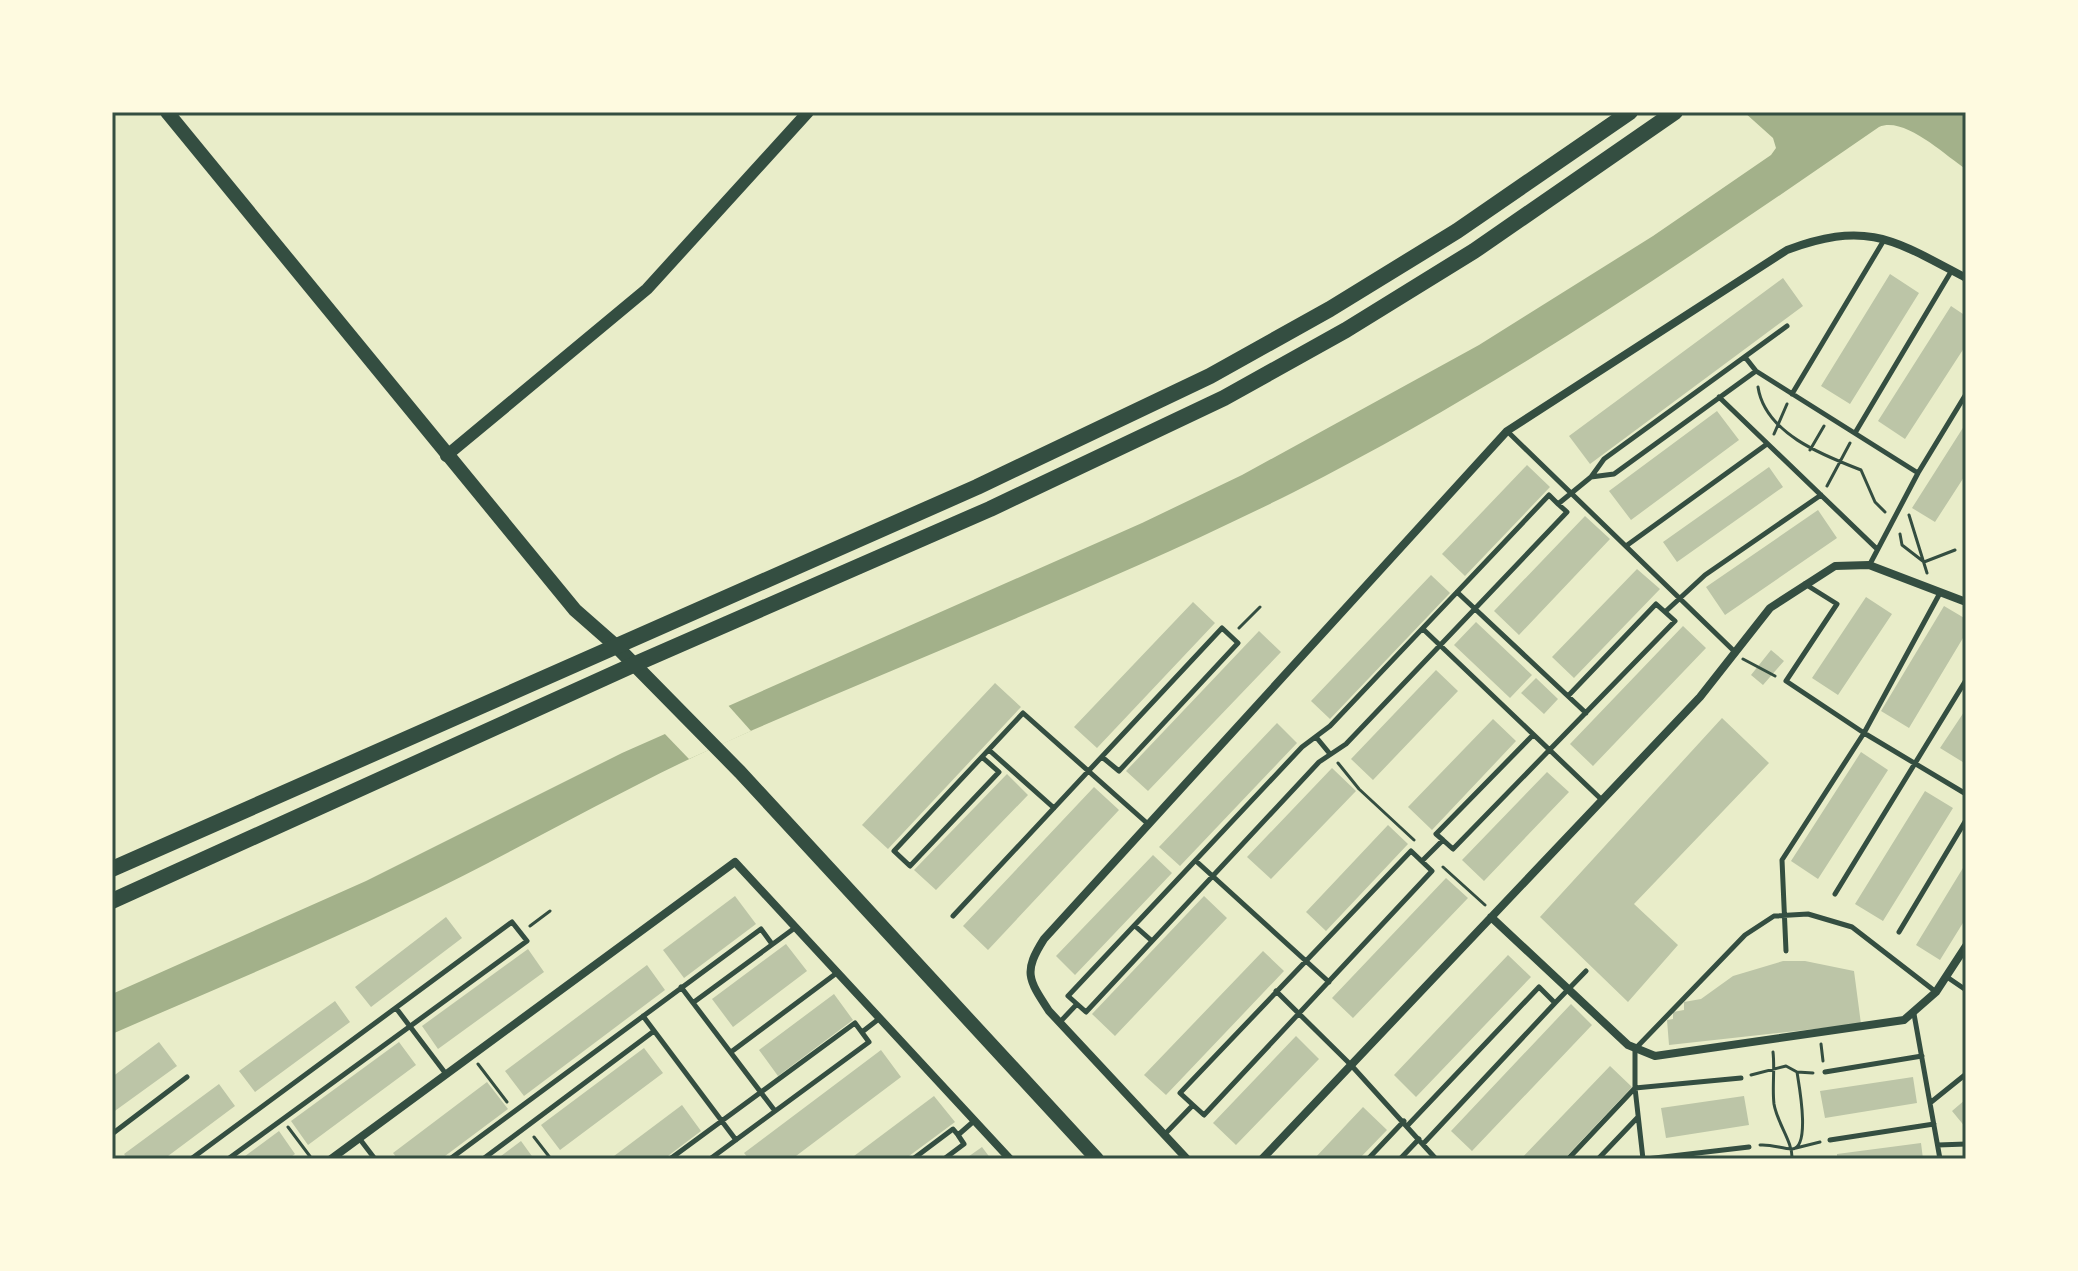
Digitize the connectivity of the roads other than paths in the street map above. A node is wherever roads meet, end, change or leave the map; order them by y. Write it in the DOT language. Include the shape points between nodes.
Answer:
graph roads {
  1 [pos="167,112"];
  2 [pos="808,112"];
  3 [pos="1630,112"];
  4 [pos="1675,112"];
  5 [pos="1885,238"];
  6 [pos="1952,270"];
  7 [pos="1966,278"];
  8 [pos="1787,326"];
  9 [pos="1745,357"];
  10 [pos="1756,371"];
  11 [pos="1792,394"];
  12 [pos="1966,394"];
  13 [pos="1719,397"];
  14 [pos="1507,431"];
  15 [pos="1855,433"];
  16 [pos="1767,444"];
  17 [pos="446,456"];
  18 [pos="1918,473"];
  19 [pos="1591,477"];
  20 [pos="1569,491"];
  21 [pos="1821,495"];
  22 [pos="1558,504"];
  23 [pos="1966,531"];
  24 [pos="1626,546"];
  25 [pos="1966,546"];
  26 [pos="1877,549"];
  27 [pos="1869,565"];
  28 [pos="1804,584"];
  29 [pos="1457,592"];
  30 [pos="1941,592"];
  31 [pos="1680,598"];
  32 [pos="1966,602"];
  33 [pos="1474,609"];
  34 [pos="1665,612"];
  35 [pos="1423,629"];
  36 [pos="1440,645"];
  37 [pos="616,646"];
  38 [pos="1736,653"];
  39 [pos="633,665"];
  40 [pos="1966,680"];
  41 [pos="1568,696"];
  42 [pos="1586,713"];
  43 [pos="1864,733"];
  44 [pos="1532,736"];
  45 [pos="1316,737"];
  46 [pos="989,750"];
  47 [pos="1550,752"];
  48 [pos="1330,754"];
  49 [pos="982,757"];
  50 [pos="1102,757"];
  51 [pos="1916,764"];
  52 [pos="1089,771"];
  53 [pos="1966,794"];
  54 [pos="1602,800"];
  55 [pos="1054,808"];
  56 [pos="1966,820"];
  57 [pos="1148,825"];
  58 [pos="1443,840"];
  59 [pos="1196,861"];
  60 [pos="1422,861"];
  61 [pos="112,869"];
  62 [pos="1213,876"];
  63 [pos="1835,894"];
  64 [pos="112,901"];
  65 [pos="1493,915"];
  66 [pos="1783,915"];
  67 [pos="953,916"];
  68 [pos="797,926"];
  69 [pos="1135,926"];
  70 [pos="1899,932"];
  71 [pos="1152,942"];
  72 [pos="772,944"];
  73 [pos="1966,946"];
  74 [pos="1786,951"];
  75 [pos="1305,961"];
  76 [pos="1586,971"];
  77 [pos="838,972"];
  78 [pos="1947,977"];
  79 [pos="1329,982"];
  80 [pos="681,987"];
  81 [pos="1568,989"];
  82 [pos="1966,990"];
  83 [pos="1276,991"];
  84 [pos="1936,992"];
  85 [pos="694,1002"];
  86 [pos="1555,1003"];
  87 [pos="1077,1004"];
  88 [pos="396,1008"];
  89 [pos="1299,1014"];
  90 [pos="1914,1014"];
  91 [pos="643,1016"];
  92 [pos="880,1018"];
  93 [pos="1060,1022"];
  94 [pos="410,1027"];
  95 [pos="654,1031"];
  96 [pos="862,1032"];
  97 [pos="1635,1049"];
  98 [pos="731,1052"];
  99 [pos="1922,1056"];
  100 [pos="1351,1065"];
  101 [pos="1825,1072"];
  102 [pos="1966,1074"];
  103 [pos="447,1075"];
  104 [pos="187,1077"];
  105 [pos="1741,1078"];
  106 [pos="1635,1088"];
  107 [pos="761,1092"];
  108 [pos="1930,1103"];
  109 [pos="1193,1105"];
  110 [pos="775,1111"];
  111 [pos="1638,1116"];
  112 [pos="722,1121"];
  113 [pos="975,1121"];
  114 [pos="1406,1123"];
  115 [pos="1934,1124"];
  116 [pos="112,1134"];
  117 [pos="1164,1134"];
  118 [pos="958,1135"];
  119 [pos="359,1138"];
  120 [pos="736,1140"];
  121 [pos="1830,1140"];
  122 [pos="1421,1141"];
  123 [pos="1966,1144"];
  124 [pos="1938,1145"];
  125 [pos="1749,1147"];
  126 [pos="191,1159"];
  127 [pos="228,1159"];
  128 [pos="331,1159"];
  129 [pos="375,1159"];
  130 [pos="450,1159"];
  131 [pos="483,1159"];
  132 [pos="670,1159"];
  133 [pos="710,1159"];
  134 [pos="913,1159"];
  135 [pos="944,1159"];
  136 [pos="1010,1159"];
  137 [pos="1097,1159"];
  138 [pos="1187,1159"];
  139 [pos="1262,1159"];
  140 [pos="1368,1159"];
  141 [pos="1400,1159"];
  142 [pos="1436,1159"];
  143 [pos="1568,1159"];
  144 [pos="1598,1159"];
  145 [pos="1644,1159"];
  146 [pos="1940,1159"];
  1 -- 17 [label="main road"];
  2 -- 17 [label="street" via="647,289"];
  3 -- 37 [label="main road" via="1457,231 1210,376 977,487"];
  4 -- 39 [label="main road" via="1474,251 1224,398 990,509"];
  5 -- 6 [label="street"];
  5 -- 11 [label="lane"];
  5 -- 14 [label="street" via="1826,236 1787,250"];
  6 -- 7 [label="street"];
  6 -- 15 [label="lane"];
  8 -- 9 [label="lane"];
  9 -- 10 [label="lane"];
  9 -- 19 [label="lane" via="1604,459"];
  10 -- 11 [label="lane"];
  10 -- 13 [label="lane"];
  11 -- 15 [label="lane"];
  12 -- 18 [label="lane"];
  13 -- 16 [label="lane"];
  13 -- 19 [label="lane" via="1614,474"];
  14 -- 20 [label="lane"];
  14 -- 57 [label="street"];
  15 -- 18 [label="lane"];
  16 -- 21 [label="lane"];
  16 -- 24 [label="lane"];
  17 -- 37 [label="main road" via="575,610"];
  18 -- 26 [label="lane"];
  19 -- 20 [label="lane"];
  20 -- 22 [label="lane"];
  20 -- 24 [label="lane"];
  21 -- 26 [label="lane"];
  21 -- 31 [label="lane"];
  22 -- 29 [label="lane" via="1549,495"];
  22 -- 33 [label="lane" via="1567,512"];
  23 -- 25 [label="lane"];
  24 -- 31 [label="lane"];
  26 -- 27 [label="lane"];
  27 -- 28 [label="street" via="1835,566"];
  27 -- 30 [label="street"];
  28 -- 38 [label="street" via="1770,608"];
  28 -- 43 [label="lane" via="1837,604 1786,681"];
  29 -- 33 [label="lane"];
  29 -- 35 [label="lane"];
  30 -- 32 [label="street"];
  30 -- 43 [label="lane"];
  31 -- 34 [label="lane"];
  31 -- 38 [label="lane"];
  33 -- 36 [label="lane"];
  33 -- 41 [label="lane"];
  34 -- 41 [label="lane" via="1656,604"];
  34 -- 42 [label="lane" via="1675,621"];
  35 -- 36 [label="lane"];
  35 -- 45 [label="lane"];
  36 -- 44 [label="lane"];
  36 -- 48 [label="lane" via="1346,744"];
  37 -- 39 [label="main road"];
  37 -- 61 [label="main road"];
  38 -- 54 [label="street"];
  39 -- 64 [label="main road"];
  39 -- 137 [label="main road" via="740,772"];
  40 -- 51 [label="lane"];
  41 -- 42 [label="lane"];
  42 -- 47 [label="lane"];
  43 -- 51 [label="lane"];
  43 -- 66 [label="lane" via="1782,860"];
  44 -- 47 [label="lane"];
  44 -- 58 [label="lane" via="1436,834"];
  45 -- 48 [label="lane"];
  45 -- 59 [label="lane"];
  46 -- 49 [label="lane"];
  46 -- 52 [label="lane" via="1023,713"];
  46 -- 55 [label="lane"];
  47 -- 54 [label="lane"];
  47 -- 58 [label="lane" via="1453,849"];
  48 -- 62 [label="lane"];
  49 -- 49 [label="lane" via="999,772 910,866 894,851"];
  50 -- 50 [label="lane" via="1119,771 1238,643 1222,628"];
  50 -- 52 [label="lane"];
  51 -- 53 [label="lane"];
  51 -- 63 [label="lane"];
  52 -- 55 [label="lane"];
  52 -- 57 [label="lane"];
  54 -- 65 [label="street"];
  55 -- 67 [label="lane"];
  56 -- 70 [label="lane"];
  57 -- 93 [label="street" via="1031,960 1034,988"];
  58 -- 60 [label="lane"];
  59 -- 62 [label="lane"];
  59 -- 69 [label="lane"];
  60 -- 75 [label="lane" via="1411,851"];
  60 -- 79 [label="lane" via="1432,871"];
  62 -- 71 [label="lane"];
  62 -- 75 [label="lane"];
  65 -- 81 [label="street"];
  65 -- 100 [label="street"];
  66 -- 74 [label="lane"];
  66 -- 84 [label="lane" via="1808,914 1852,927"];
  66 -- 97 [label="lane" via="1745,935"];
  68 -- 72 [label="lane"];
  68 -- 77 [label="street"];
  68 -- 103 [label="street" via="735,862"];
  69 -- 71 [label="lane"];
  69 -- 87 [label="lane" via="1068,996"];
  71 -- 87 [label="lane" via="1086,1012"];
  72 -- 80 [label="lane" via="761,929"];
  72 -- 85 [label="lane"];
  73 -- 78 [label="street"];
  75 -- 79 [label="lane"];
  75 -- 83 [label="lane"];
  76 -- 81 [label="lane"];
  77 -- 92 [label="street"];
  77 -- 98 [label="lane"];
  78 -- 82 [label="lane"];
  78 -- 84 [label="street"];
  79 -- 89 [label="lane"];
  80 -- 85 [label="lane"];
  80 -- 91 [label="lane"];
  81 -- 86 [label="lane"];
  81 -- 97 [label="street"];
  83 -- 89 [label="lane"];
  83 -- 109 [label="lane" via="1180,1093"];
  84 -- 90 [label="street"];
  85 -- 98 [label="lane"];
  86 -- 114 [label="lane" via="1539,987"];
  86 -- 122 [label="lane"];
  87 -- 93 [label="lane"];
  88 -- 94 [label="lane"];
  88 -- 94 [label="lane" via="512,922 527,941"];
  88 -- 126 [label="lane"];
  89 -- 100 [label="lane"];
  89 -- 109 [label="lane" via="1204,1115"];
  90 -- 97 [label="street" via="1890,1024 1655,1056"];
  90 -- 99 [label="lane"];
  91 -- 95 [label="lane"];
  91 -- 130 [label="lane"];
  92 -- 96 [label="lane"];
  92 -- 113 [label="street"];
  93 -- 117 [label="street"];
  94 -- 103 [label="lane"];
  94 -- 127 [label="lane"];
  95 -- 112 [label="lane"];
  95 -- 131 [label="lane"];
  96 -- 107 [label="lane" via="855,1023"];
  96 -- 110 [label="lane" via="869,1042"];
  97 -- 106 [label="lane"];
  98 -- 107 [label="lane"];
  99 -- 101 [label="lane"];
  99 -- 108 [label="lane"];
  100 -- 114 [label="lane"];
  100 -- 139 [label="street"];
  102 -- 108 [label="lane"];
  103 -- 119 [label="street"];
  104 -- 116 [label="lane"];
  105 -- 106 [label="lane"];
  106 -- 111 [label="lane"];
  106 -- 143 [label="lane"];
  107 -- 110 [label="lane"];
  107 -- 112 [label="lane"];
  108 -- 115 [label="lane"];
  109 -- 117 [label="lane"];
  110 -- 120 [label="lane"];
  111 -- 144 [label="lane"];
  111 -- 145 [label="lane"];
  112 -- 120 [label="lane"];
  112 -- 132 [label="lane"];
  113 -- 118 [label="lane"];
  113 -- 136 [label="street"];
  114 -- 122 [label="lane"];
  114 -- 140 [label="lane"];
  115 -- 121 [label="lane"];
  115 -- 124 [label="lane"];
  117 -- 138 [label="street"];
  118 -- 134 [label="lane" via="953,1129"];
  118 -- 135 [label="lane" via="964,1144"];
  119 -- 128 [label="street"];
  119 -- 129 [label="lane"];
  120 -- 133 [label="lane"];
  122 -- 141 [label="lane"];
  122 -- 142 [label="lane"];
  123 -- 124 [label="lane"];
  124 -- 146 [label="lane"];
  125 -- 145 [label="lane"];
}
